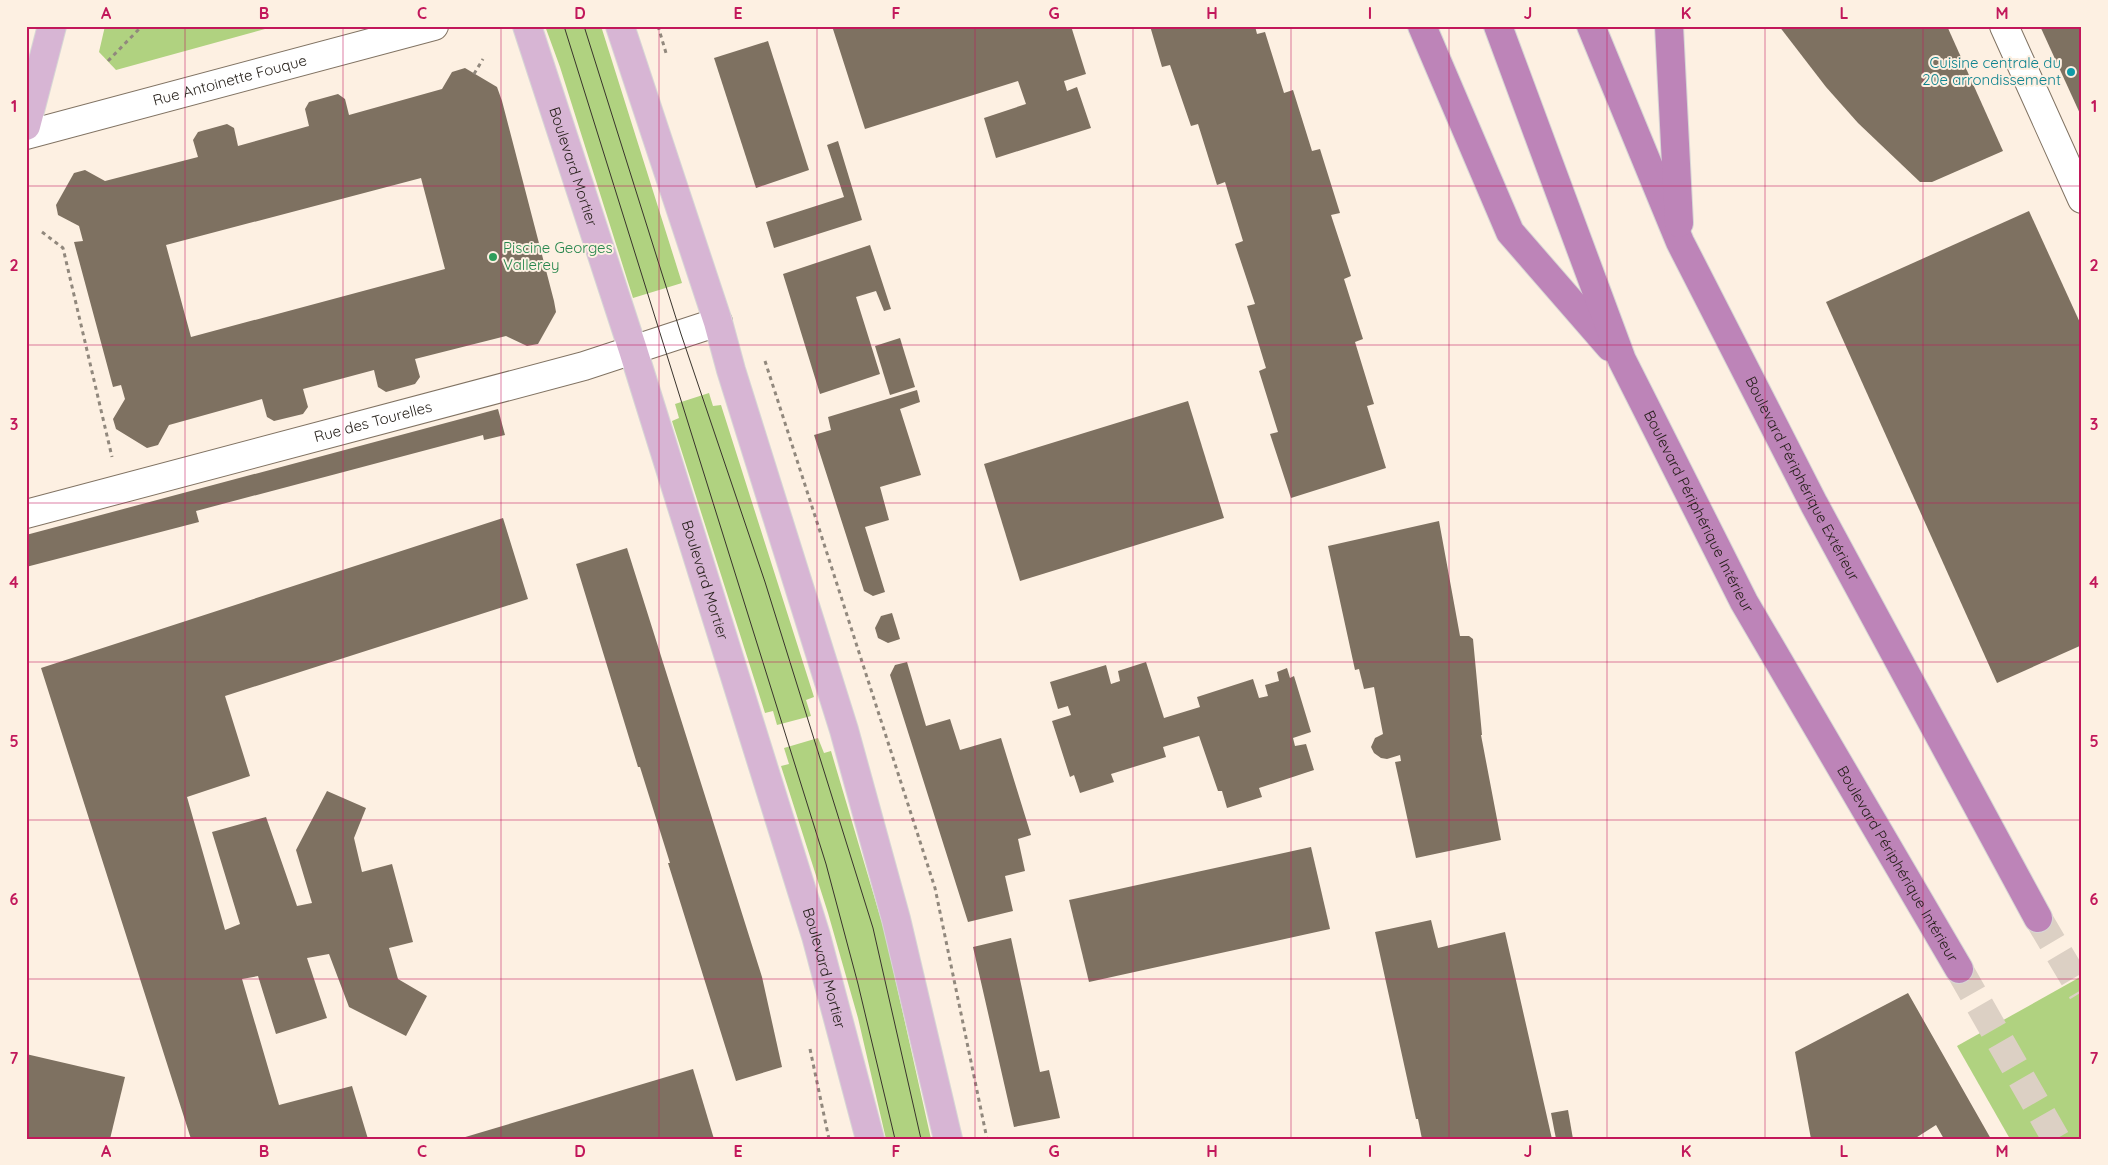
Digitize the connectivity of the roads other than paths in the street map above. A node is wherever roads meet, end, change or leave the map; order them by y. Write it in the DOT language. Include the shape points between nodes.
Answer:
graph roads {
  1 [pos="52,26"];
  2 [pos="434,26"];
  3 [pos="527,26"];
  4 [pos="620,26"];
  5 [pos="1422,26"];
  6 [pos="1498,26"];
  7 [pos="1591,26"];
  8 [pos="1669,26"];
  9 [pos="2004,26"];
  10 [pos="26,126"];
  11 [pos="26,135"];
  12 [pos="2072,152"];
  13 [pos="2082,198"];
  14 [pos="1680,242"];
  15 [pos="718,322"];
  16 [pos="632,350"];
  17 [pos="1622,360"];
  18 [pos="26,514"];
  19 [pos="2038,918"];
  20 [pos="1959,969"];
  21 [pos="870,1139"];
  22 [pos="948,1139"];
  1 -- 10 [label="main road"];
  2 -- 11 [label="street, Rue Antoinette Fouque"];
  3 -- 16 [label="main road, Boulevard Mortier"];
  4 -- 15 [label="main road"];
  5 -- 17 [label="highway" via="1510,232"];
  6 -- 17 [label="highway, Boulevard Périphérique Intérieur"];
  7 -- 14 [label="highway, Boulevard Périphérique Extérieur"];
  8 -- 14 [label="highway"];
  9 -- 12 [label="street"];
  12 -- 13 [label="street"];
  14 -- 19 [label="highway, Boulevard Périphérique Extérieur" via="1814,504"];
  15 -- 16 [label="street, Rue des Tourelles"];
  15 -- 22 [label="main road" via="844,730 896,919"];
  16 -- 18 [label="street, Rue des Tourelles" via="568,370"];
  16 -- 21 [label="main road, Boulevard Mortier" via="816,936"];
  17 -- 20 [label="highway, Boulevard Périphérique Intérieur" via="1744,602"];
}
